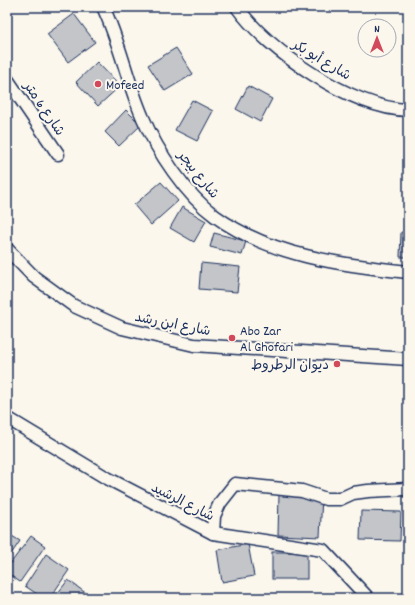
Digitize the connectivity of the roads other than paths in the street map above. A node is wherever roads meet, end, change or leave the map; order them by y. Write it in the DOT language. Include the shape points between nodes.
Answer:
graph roads {
  1 [pos="103,7"];
  2 [pos="237,7"];
  3 [pos="7,79"];
  4 [pos="408,110"];
  5 [pos="58,154"];
  6 [pos="7,249"];
  7 [pos="408,272"];
  8 [pos="408,359"];
  9 [pos="7,418"];
  10 [pos="408,489"];
  11 [pos="213,533"];
  12 [pos="368,598"];
  1 -- 7 [label="street, شارع بيجر" via="152,136 201,204 237,230 293,252 324,260"];
  2 -- 4 [label="street, شارع أبو بكر" via="268,42 308,71 368,102 391,109"];
  3 -- 5 [label="street, شارع 6 متر"];
  6 -- 8 [label="street, شارع ابن رشد" via="34,277 74,306 122,328 194,345"];
  9 -- 11 [label="street, شارع الرشيد" via="104,478"];
  10 -- 11 [label="street" via="353,493 340,499 326,499 302,492 235,484 220,503 214,516"];
  11 -- 12 [label="street, شارع الرشيد" via="323,550"];
}
